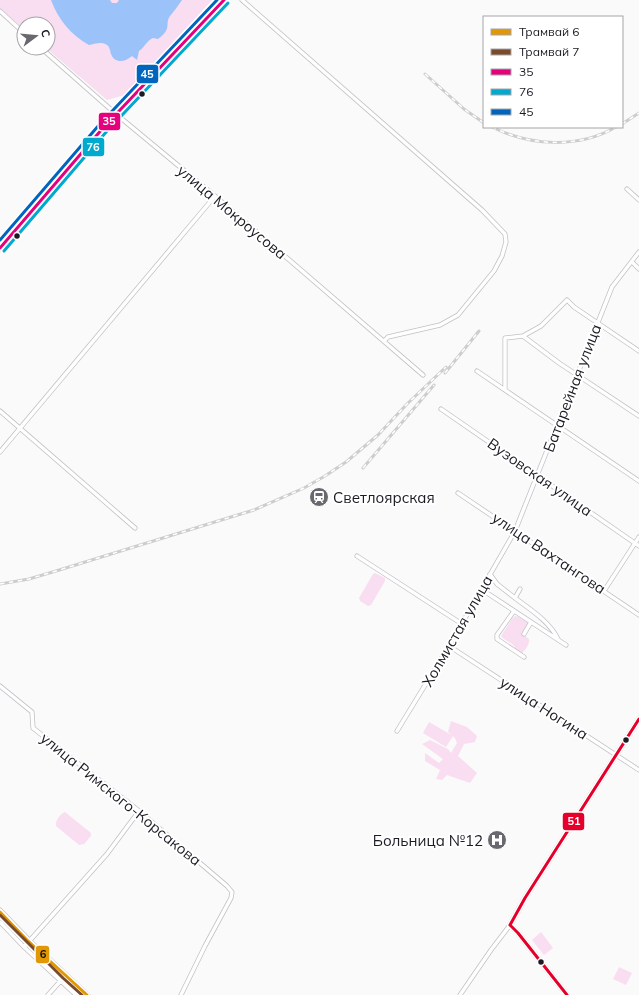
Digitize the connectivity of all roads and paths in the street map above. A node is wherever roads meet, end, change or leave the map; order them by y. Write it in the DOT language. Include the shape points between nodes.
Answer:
graph roads {
  1 [pos="224,0"];
  2 [pos="242,0"];
  3 [pos="0,11"];
  4 [pos="16,25"];
  5 [pos="51,56"];
  6 [pos="116,114"];
  7 [pos="627,189"];
  8 [pos="215,196"];
  9 [pos="639,200"];
  10 [pos="0,248"];
  11 [pos="639,252"];
  12 [pos="632,262"];
  13 [pos="639,268"];
  14 [pos="598,323"];
  15 [pos="523,336"];
  16 [pos="384,341"];
  17 [pos="639,351"];
  18 [pos="476,371"];
  19 [pos="423,375"];
  20 [pos="578,375"];
  21 [pos="505,390"];
  22 [pos="440,409"];
  23 [pos="0,411"];
  24 [pos="639,416"];
  25 [pos="558,426"];
  26 [pos="20,428"];
  27 [pos="0,452"];
  28 [pos="538,476"];
  29 [pos="639,481"];
  30 [pos="458,493"];
  31 [pos="135,528"];
  32 [pos="515,531"];
  33 [pos="639,537"];
  34 [pos="635,543"];
  35 [pos="639,546"];
  36 [pos="357,556"];
  37 [pos="490,574"];
  38 [pos="482,589"];
  39 [pos="520,590"];
  40 [pos="604,591"];
  41 [pos="516,598"];
  42 [pos="514,611"];
  43 [pos="639,615"];
  44 [pos="531,622"];
  45 [pos="462,624"];
  46 [pos="524,634"];
  47 [pos="558,640"];
  48 [pos="566,645"];
  49 [pos="449,646"];
  50 [pos="524,657"];
  51 [pos="0,686"];
  52 [pos="639,719"];
  53 [pos="397,731"];
  54 [pos="616,755"];
  55 [pos="639,770"];
  56 [pos="139,811"];
  57 [pos="0,910"];
  58 [pos="0,922"];
  59 [pos="510,925"];
  60 [pos="30,941"];
  61 [pos="24,947"];
  62 [pos="66,975"];
  63 [pos="60,981"];
  64 [pos="48,995"];
  65 [pos="76,995"];
  66 [pos="88,995"];
  67 [pos="181,995"];
  68 [pos="460,995"];
  69 [pos="567,995"];
  1 -- 6 [label="street"];
  2 -- 16 [label="street" via="482,210 506,234 502,256 494,271 458,316 440,325 388,337"];
  3 -- 4 [label="street"];
  5 -- 6 [label="street, улица Мокроусова"];
  6 -- 8 [label="street, улица Мокроусова"];
  6 -- 10 [label="street"];
  7 -- 9 [label="street"];
  8 -- 16 [label="street, улица Мокроусова"];
  8 -- 26 [label="street"];
  11 -- 12 [label="street, Батарейная улица"];
  12 -- 13 [label="street"];
  12 -- 14 [label="street, Батарейная улица" via="612,287"];
  14 -- 15 [label="street" via="567,300 541,326"];
  14 -- 17 [label="street"];
  14 -- 20 [label="street, Батарейная улица"];
  15 -- 20 [label="street"];
  15 -- 21 [label="street" via="505,338"];
  16 -- 19 [label="street, улица Мокроусова"];
  18 -- 21 [label="street"];
  20 -- 24 [label="street"];
  20 -- 25 [label="street, Батарейная улица"];
  21 -- 25 [label="street"];
  22 -- 28 [label="street, Вузовская улица"];
  23 -- 26 [label="street"];
  25 -- 28 [label="street, Батарейная улица"];
  25 -- 29 [label="street"];
  26 -- 27 [label="street"];
  26 -- 31 [label="street"];
  28 -- 32 [label="street, Батарейная улица"];
  28 -- 34 [label="street, Вузовская улица"];
  30 -- 32 [label="street, улица Вахтангова"];
  32 -- 37 [label="street, Холмистая улица"];
  32 -- 40 [label="street, улица Вахтангова"];
  33 -- 34 [label="street"];
  34 -- 35 [label="street, Вузовская улица"];
  34 -- 40 [label="street"];
  36 -- 45 [label="street"];
  37 -- 38 [label="street, Холмистая улица"];
  37 -- 41 [label="street" via="497,584"];
  38 -- 42 [label="street"];
  38 -- 45 [label="street, Холмистая улица"];
  39 -- 41 [label="street"];
  40 -- 43 [label="street, улица Вахтангова"];
  41 -- 47 [label="street" via="554,631"];
  42 -- 44 [label="street"];
  42 -- 50 [label="street" via="497,635 497,639"];
  44 -- 46 [label="street"];
  44 -- 47 [label="street"];
  45 -- 49 [label="street, Холмистая улица"];
  47 -- 48 [label="street"];
  49 -- 53 [label="street, Холмистая улица"];
  49 -- 54 [label="street, улица Ногина"];
  51 -- 56 [label="street, улица Римского-Корсакова" via="32,712 33,728"];
  52 -- 54 [label="street"];
  54 -- 55 [label="street, улица Ногина"];
  54 -- 59 [label="street"];
  56 -- 60 [label="street" via="107,854"];
  56 -- 67 [label="street, улица Римского-Корсакова" via="232,892"];
  57 -- 60 [label="street"];
  58 -- 61 [label="street"];
  59 -- 68 [label="street"];
  59 -- 69 [label="street"];
  60 -- 61 [label="street"];
  60 -- 62 [label="street"];
  61 -- 63 [label="street"];
  62 -- 63 [label="street"];
  62 -- 66 [label="street"];
  63 -- 64 [label="street"];
  63 -- 65 [label="street"];
}
